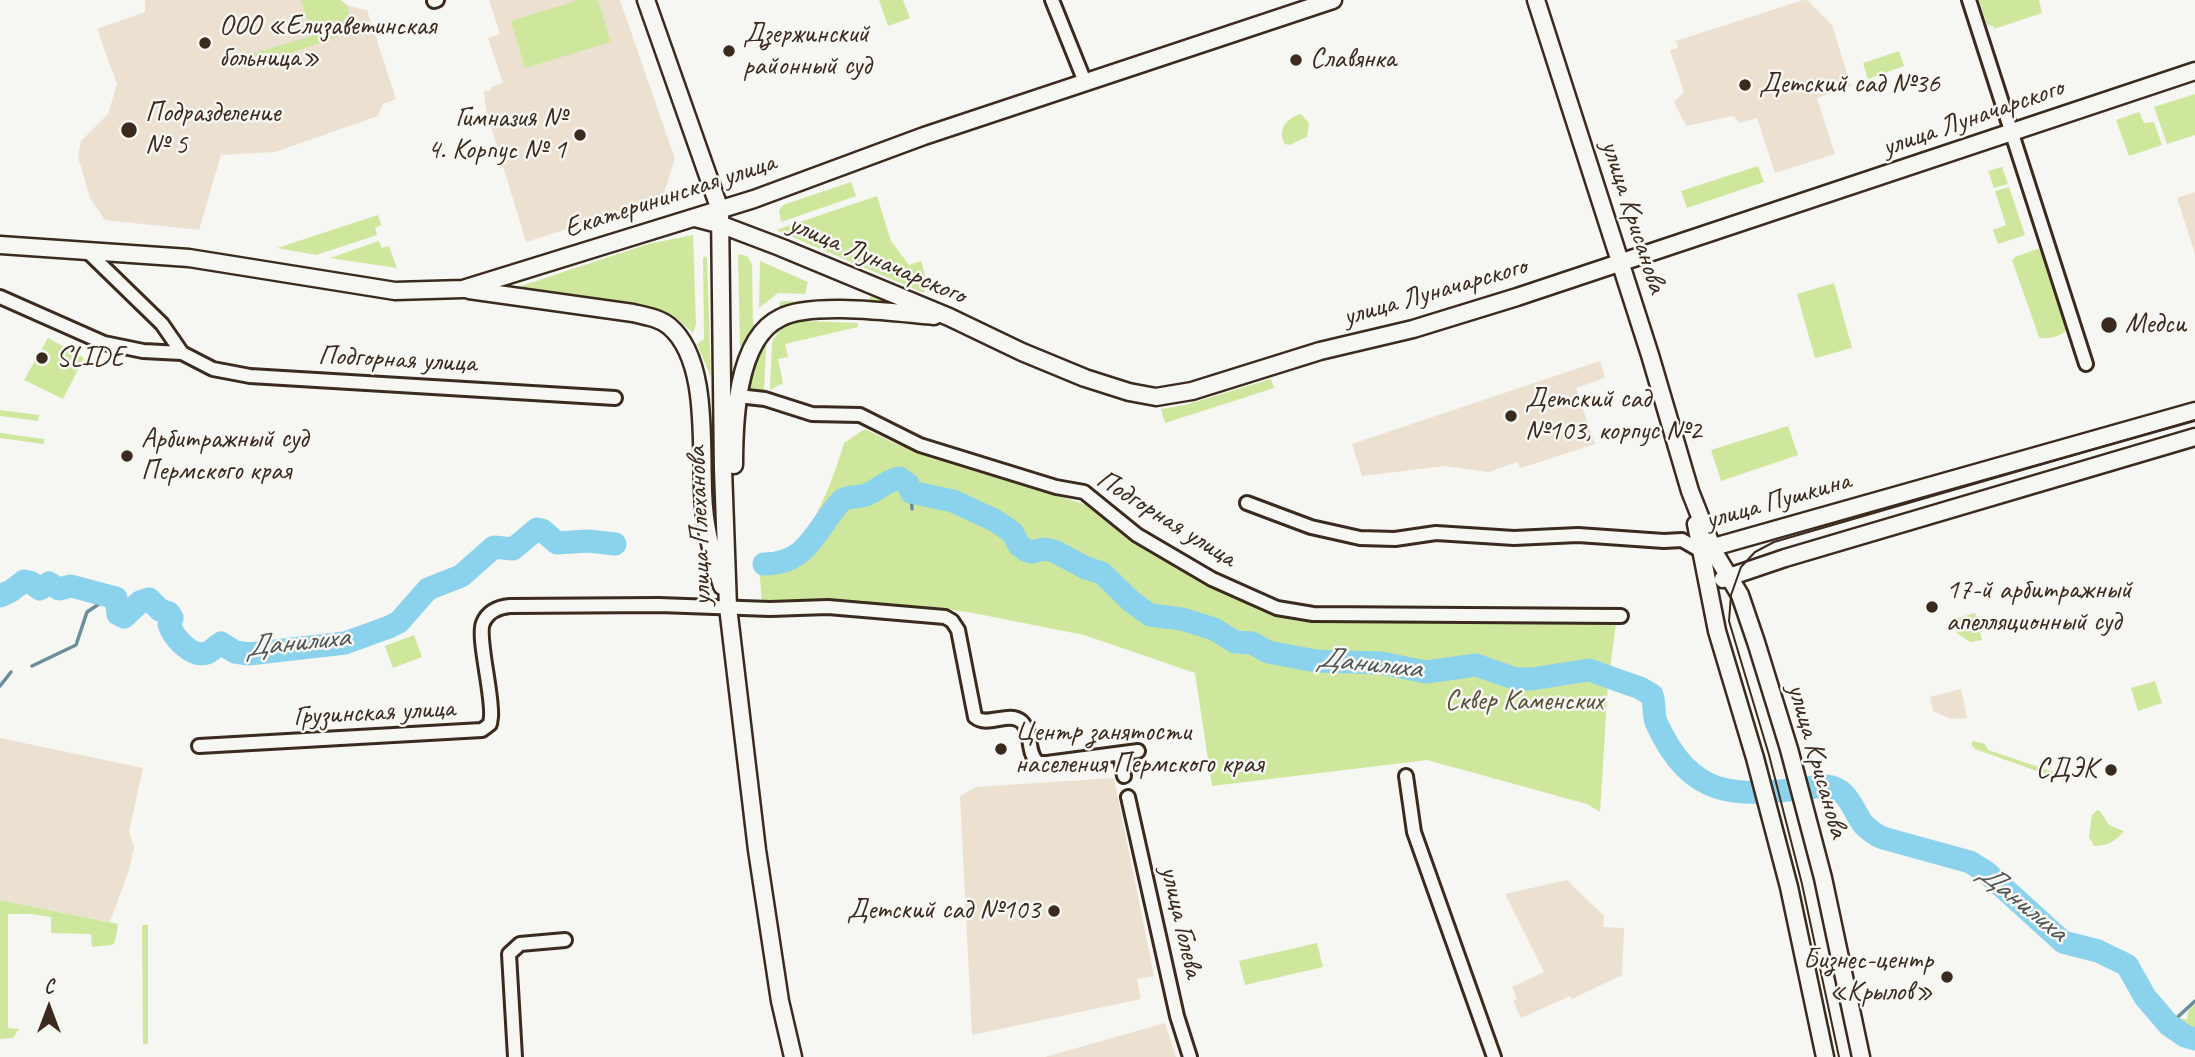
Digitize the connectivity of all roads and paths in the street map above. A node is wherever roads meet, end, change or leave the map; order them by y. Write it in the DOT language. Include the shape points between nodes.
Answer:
graph roads {
  1 [pos="646,0"];
  2 [pos="1052,0"];
  3 [pos="1333,0"];
  4 [pos="1536,0"];
  5 [pos="1969,0"];
  6 [pos="2195,71"];
  7 [pos="1085,82"];
  8 [pos="2012,133"];
  9 [pos="721,217"];
  10 [pos="0,245"];
  11 [pos="88,252"];
  12 [pos="1620,263"];
  13 [pos="463,289"];
  14 [pos="0,297"];
  15 [pos="949,317"];
  16 [pos="181,353"];
  17 [pos="2086,364"];
  18 [pos="738,396"];
  19 [pos="615,398"];
  20 [pos="2195,411"];
  21 [pos="2195,437"];
  22 [pos="1247,503"];
  23 [pos="1707,549"];
  24 [pos="1731,577"];
  25 [pos="1707,584"];
  26 [pos="734,607"];
  27 [pos="1621,616"];
  28 [pos="199,746"];
  29 [pos="1138,751"];
  30 [pos="1120,754"];
  31 [pos="1124,776"];
  32 [pos="1406,776"];
  33 [pos="1128,797"];
  34 [pos="565,940"];
  35 [pos="515,1057"];
  36 [pos="793,1057"];
  37 [pos="1190,1057"];
  38 [pos="1494,1057"];
  39 [pos="1825,1057"];
  40 [pos="1861,1057"];
  1 -- 9 [label="main road, улица Плеханова"];
  2 -- 7 [label="street"];
  3 -- 7 [label="main road, Екатерининская улица"];
  4 -- 12 [label="main road, улица Крисанова"];
  5 -- 8 [label="street"];
  6 -- 8 [label="main road, улица Луначарского"];
  7 -- 9 [label="main road, Екатерининская улица" via="913,140"];
  8 -- 12 [label="main road, улица Луначарского"];
  8 -- 17 [label="street"];
  9 -- 13 [label="main road, Екатерининская улица" via="695,218"];
  9 -- 15 [label="main road, улица Луначарского"];
  9 -- 26 [label="main road, улица Плеханова" via="723,469"];
  10 -- 11 [label="main road, Екатерининская улица"];
  11 -- 13 [label="main road, Екатерининская улица" via="209,261 395,290"];
  11 -- 16 [label="street" via="162,324"];
  12 -- 15 [label="main road, улица Луначарского" via="1413,329 1165,397 1085,378"];
  12 -- 23 [label="main road, улица Крисанова"];
  13 -- 26 [label="main road" via="633,313 658,320 676,334 699,392 704,509 711,549"];
  14 -- 16 [label="street, Подгорная улица" via="104,343"];
  15 -- 18 [label="main road" via="836,311 784,315 755,342"];
  16 -- 19 [label="street, Подгорная улица" via="236,375"];
  18 -- 26 [label="main road"];
  18 -- 27 [label="street, Подгорная улица" via="812,414 860,415 920,445 1084,492 1128,529 1180,563 1287,611"];
  20 -- 23 [label="main road, улица Пушкина"];
  21 -- 24 [label="main road, улица Пушкина"];
  22 -- 23 [label="street, улица Пушкина" via="1320,530 1360,538 1436,533 1514,538 1578,535 1682,540"];
  23 -- 24 [label="main road, улица Крисанова"];
  23 -- 25 [label="main road, улица Крисанова"];
  24 -- 25 [label="main road, улица Пушкина"];
  24 -- 40 [label="main road, улица Крисанова" via="1789,749"];
  25 -- 39 [label="main road, улица Крисанова" via="1789,887"];
  26 -- 28 [label="street, Грузинская улица" via="502,607 489,614 481,629 492,707 489,724 482,730"];
  26 -- 30 [label="street, Грузинская улица" via="828,607 941,616 955,624 975,717 1022,722 1038,762"];
  26 -- 36 [label="main road" via="750,708 757,850 779,1002"];
  29 -- 30 [label="street"];
  30 -- 31 [label="street"];
  32 -- 38 [label="street" via="1410,817 1421,855"];
  33 -- 37 [label="street, улица Голева"];
  34 -- 35 [label="street" via="520,944 509,954"];
}
